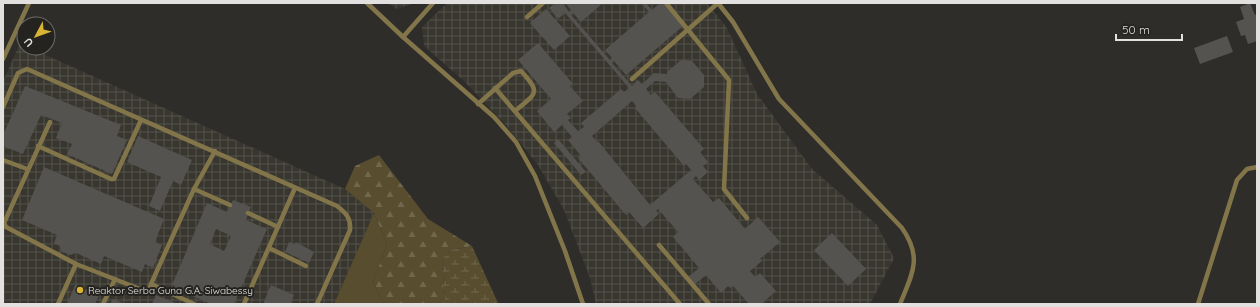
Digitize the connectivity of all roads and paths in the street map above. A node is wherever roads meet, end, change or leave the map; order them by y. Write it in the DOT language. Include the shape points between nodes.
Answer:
graph roads {
  1 [pos="29,3"];
  2 [pos="367,3"];
  3 [pos="433,3"];
  4 [pos="543,3"];
  5 [pos="666,3"];
  6 [pos="527,17"];
  7 [pos="688,30"];
  8 [pos="403,37"];
  9 [pos="3,59"];
  10 [pos="632,78"];
  11 [pos="495,88"];
  12 [pos="478,104"];
  13 [pos="3,107"];
  14 [pos="515,111"];
  15 [pos="141,120"];
  16 [pos="50,122"];
  17 [pos="38,146"];
  18 [pos="215,151"];
  19 [pos="3,160"];
  20 [pos="1257,167"];
  21 [pos="27,169"];
  22 [pos="295,188"];
  23 [pos="194,189"];
  24 [pos="230,205"];
  25 [pos="248,214"];
  26 [pos="747,218"];
  27 [pos="278,227"];
  28 [pos="659,245"];
  29 [pos="269,248"];
  30 [pos="76,264"];
  31 [pos="306,266"];
  32 [pos="115,279"];
  33 [pos="151,284"];
  34 [pos="58,304"];
  35 [pos="103,304"];
  36 [pos="194,304"];
  37 [pos="244,304"];
  38 [pos="317,304"];
  39 [pos="583,304"];
  40 [pos="680,304"];
  41 [pos="709,304"];
  42 [pos="900,304"];
  43 [pos="1198,304"];
  1 -- 9 [label="lane"];
  2 -- 8 [label="lane"];
  3 -- 8 [label="lane"];
  4 -- 6 [label="lane"];
  5 -- 7 [label="lane"];
  7 -- 10 [label="lane"];
  7 -- 26 [label="lane" via="729,80 724,190"];
  7 -- 42 [label="lane" via="718,3 736,27 779,99 902,228 914,248 915,258 914,270"];
  8 -- 12 [label="lane"];
  11 -- 12 [label="lane"];
  11 -- 14 [label="lane"];
  11 -- 14 [label="lane" via="517,71 521,71 534,86 535,91"];
  12 -- 39 [label="lane" via="505,128 529,163 565,251"];
  13 -- 15 [label="lane" via="18,73 27,69"];
  14 -- 40 [label="lane"];
  15 -- 17 [label="lane" via="114,179"];
  15 -- 18 [label="lane"];
  16 -- 17 [label="lane"];
  17 -- 21 [label="lane"];
  18 -- 22 [label="lane"];
  18 -- 23 [label="lane"];
  19 -- 21 [label="lane"];
  20 -- 43 [label="lane" via="1247,169 1237,180"];
  21 -- 30 [label="lane" via="4,223 6,227"];
  22 -- 27 [label="lane"];
  22 -- 38 [label="lane" via="336,206 345,212 351,222 350,230"];
  23 -- 24 [label="lane"];
  23 -- 33 [label="lane"];
  25 -- 27 [label="lane"];
  27 -- 29 [label="lane"];
  28 -- 41 [label="lane"];
  29 -- 31 [label="lane"];
  29 -- 37 [label="lane"];
  30 -- 32 [label="lane"];
  30 -- 34 [label="lane"];
  32 -- 33 [label="lane" via="145,291"];
  32 -- 35 [label="lane"];
  33 -- 36 [label="lane"];
}
